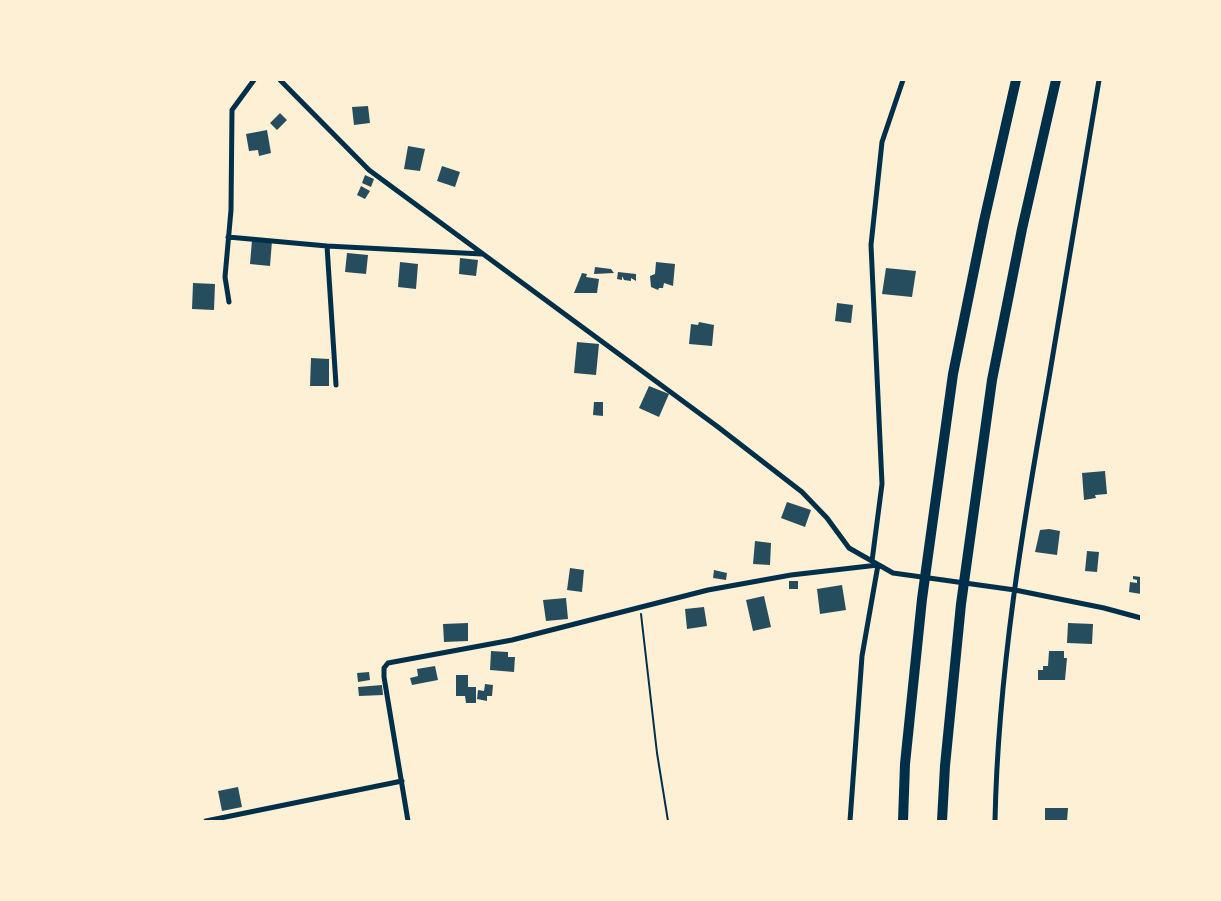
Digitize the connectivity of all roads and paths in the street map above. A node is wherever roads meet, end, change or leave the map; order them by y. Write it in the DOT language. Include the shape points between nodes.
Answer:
graph roads {
  1 [pos="254,80"];
  2 [pos="280,80"];
  3 [pos="902,80"];
  4 [pos="1016,80"];
  5 [pos="1056,80"];
  6 [pos="1100,80"];
  7 [pos="228,237"];
  8 [pos="327,246"];
  9 [pos="483,254"];
  10 [pos="229,302"];
  11 [pos="336,385"];
  12 [pos="872,561"];
  13 [pos="878,565"];
  14 [pos="1015,590"];
  15 [pos="640,607"];
  16 [pos="1141,618"];
  17 [pos="402,781"];
  18 [pos="206,821"];
  19 [pos="408,821"];
  20 [pos="668,821"];
  21 [pos="850,821"];
  22 [pos="903,821"];
  23 [pos="942,821"];
  24 [pos="995,821"];
  1 -- 7 [label="street" via="232,110 232,191"];
  2 -- 9 [label="street" via="369,170"];
  3 -- 12 [label="street" via="882,142 871,245 882,484"];
  4 -- 22 [label="highway" via="953,374 922,599"];
  5 -- 23 [label="highway" via="992,380 961,604 944,766"];
  6 -- 14 [label="street"];
  7 -- 8 [label="street"];
  7 -- 10 [label="street" via="226,277"];
  8 -- 9 [label="street"];
  8 -- 11 [label="street"];
  9 -- 12 [label="street" via="802,492 849,548"];
  12 -- 13 [label="street"];
  13 -- 14 [label="street" via="893,573"];
  13 -- 15 [label="street" via="791,575 708,590"];
  13 -- 21 [label="street" via="862,656"];
  14 -- 16 [label="street"];
  14 -- 24 [label="street" via="996,758"];
  15 -- 17 [label="street" via="512,640 388,663 384,668 384,678"];
  15 -- 20 [label="path"];
  17 -- 18 [label="street"];
  17 -- 19 [label="street"];
}
